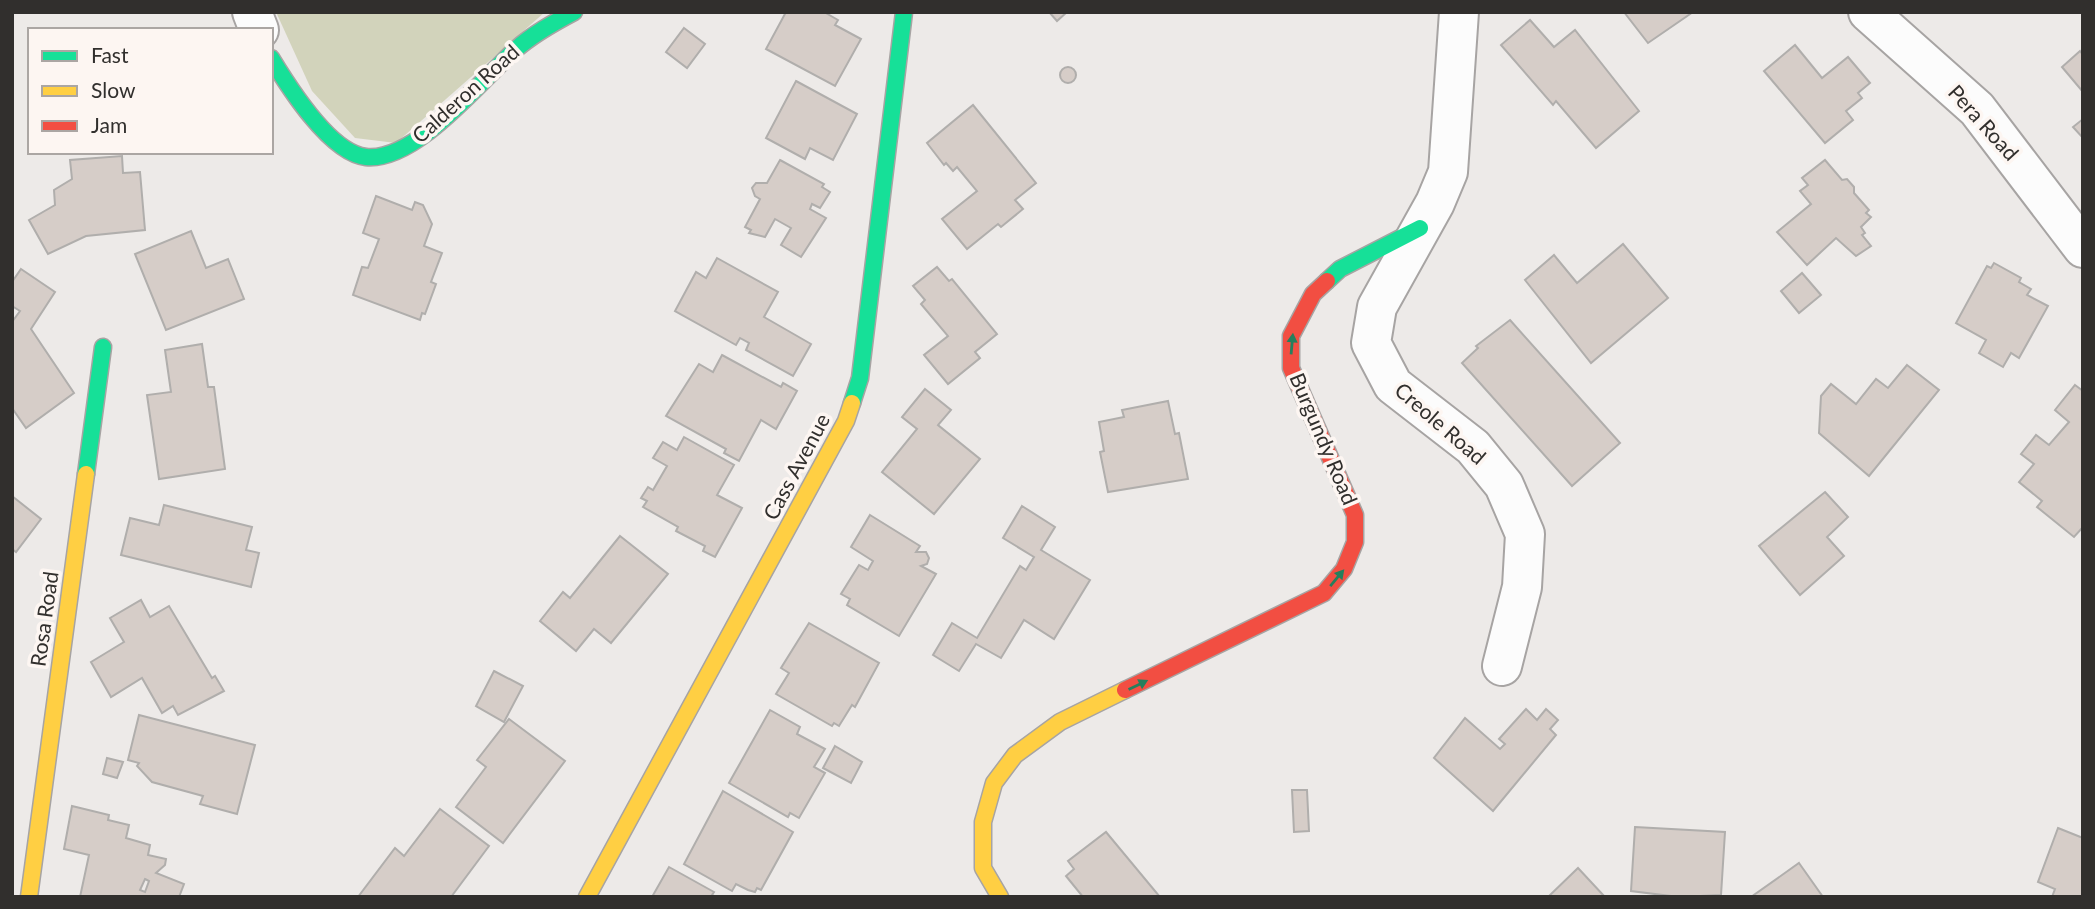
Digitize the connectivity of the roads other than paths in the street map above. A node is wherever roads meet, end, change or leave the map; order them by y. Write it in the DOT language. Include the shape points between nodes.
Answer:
graph roads {
  1 [pos="574,12"];
  2 [pos="904,12"];
  3 [pos="1459,12"];
  4 [pos="1868,12"];
  5 [pos="1906,24"];
  6 [pos="273,61"];
  7 [pos="1420,228"];
  8 [pos="2083,248"];
  9 [pos="103,347"];
  10 [pos="1502,666"];
  11 [pos="29,897"];
  12 [pos="587,897"];
  13 [pos="1000,897"];
  1 -- 6 [label="street, Calderon Road" via="545,26 414,143 392,155 364,157 336,143"];
  2 -- 12 [label="street, Cass Avenue" via="860,378 846,421"];
  3 -- 7 [label="street" via="1448,172"];
  4 -- 5 [label="street, Pera Road"];
  5 -- 8 [label="street, Pera Road" via="1997,131"];
  7 -- 10 [label="street, Creole Road" via="1377,307 1371,342 1393,385 1473,447 1504,485 1525,534 1522,587"];
  13 -- 7 [label="street, Burgundy Road, one-way" via="983,868 983,822 994,783 1015,755 1060,722 1324,593 1344,569 1355,542 1355,515 1291,368 1291,336 1313,295 1340,269"];
  9 -- 11 [label="street, Rosa Road"];
}
